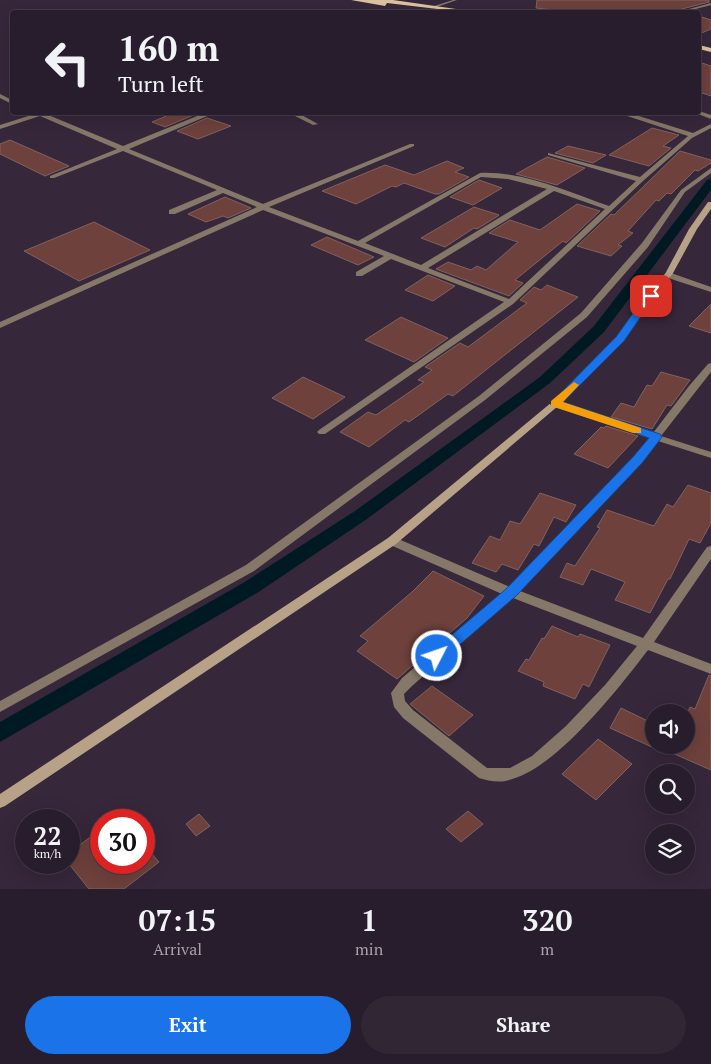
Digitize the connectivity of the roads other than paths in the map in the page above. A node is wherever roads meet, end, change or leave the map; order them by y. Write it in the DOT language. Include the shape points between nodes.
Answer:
graph roads {
  1 [pos="354,0"];
  2 [pos="379,0"];
  3 [pos="456,0"];
  4 [pos="392,1"];
  5 [pos="711,4"];
  6 [pos="433,7"];
  7 [pos="432,10"];
  8 [pos="458,10"];
  9 [pos="688,10"];
  10 [pos="34,115"];
  11 [pos="45,115"];
  12 [pos="207,115"];
  13 [pos="296,115"];
  14 [pos="628,115"];
  15 [pos="315,124"];
  16 [pos="711,126"];
  17 [pos="0,127"];
  18 [pos="693,135"];
  19 [pos="412,145"];
  20 [pos="126,148"];
  21 [pos="550,154"];
  22 [pos="711,170"];
  23 [pos="52,177"];
  24 [pos="641,180"];
  25 [pos="224,190"];
  26 [pos="551,190"];
  27 [pos="711,204"];
  28 [pos="263,207"];
  29 [pos="609,208"];
  30 [pos="172,212"];
  31 [pos="358,244"];
  32 [pos="390,256"];
  33 [pos="422,268"];
  34 [pos="359,274"];
  35 [pos="668,275"];
  36 [pos="711,290"];
  37 [pos="510,302"];
  38 [pos="0,325"];
  39 [pos="711,366"];
  40 [pos="555,404"];
  41 [pos="322,432"];
  42 [pos="656,437"];
  43 [pos="711,455"];
  44 [pos="392,541"];
  45 [pos="711,550"];
  46 [pos="512,592"];
  47 [pos="647,644"];
  48 [pos="711,668"];
  49 [pos="0,707"];
  50 [pos="0,802"];
  1 -- 7 [label="main road"];
  2 -- 4 [label="main road"];
  3 -- 6 [label="lane"];
  4 -- 6 [label="main road"];
  5 -- 9 [label="street"];
  6 -- 8 [label="main road"];
  10 -- 17 [label="street"];
  11 -- 20 [label="street"];
  12 -- 20 [label="street"];
  13 -- 15 [label="street"];
  14 -- 18 [label="street"];
  16 -- 18 [label="street"];
  18 -- 24 [label="street"];
  19 -- 28 [label="street"];
  20 -- 23 [label="street"];
  20 -- 25 [label="street"];
  21 -- 24 [label="street"];
  22 -- 49 [label="street" via="683,191 644,245 584,315 482,398 250,568"];
  24 -- 29 [label="street"];
  25 -- 28 [label="street"];
  25 -- 30 [label="street"];
  26 -- 29 [label="street"];
  26 -- 31 [label="street" via="508,175 480,175"];
  26 -- 33 [label="street"];
  27 -- 35 [label="street"];
  28 -- 31 [label="street"];
  28 -- 38 [label="street"];
  29 -- 37 [label="street"];
  31 -- 32 [label="street"];
  32 -- 33 [label="street"];
  32 -- 34 [label="street"];
  33 -- 37 [label="street"];
  35 -- 36 [label="street"];
  35 -- 40 [label="street" via="620,339"];
  37 -- 41 [label="street"];
  39 -- 42 [label="street"];
  40 -- 42 [label="street"];
  40 -- 44 [label="street"];
  42 -- 43 [label="street"];
  42 -- 46 [label="street"];
  44 -- 46 [label="street"];
  44 -- 50 [label="street"];
  45 -- 47 [label="street"];
  46 -- 47 [label="street"];
  46 -- 47 [label="street" via="397,693 399,703 408,714 484,774 513,774 545,754 587,714"];
  47 -- 48 [label="street"];
}
